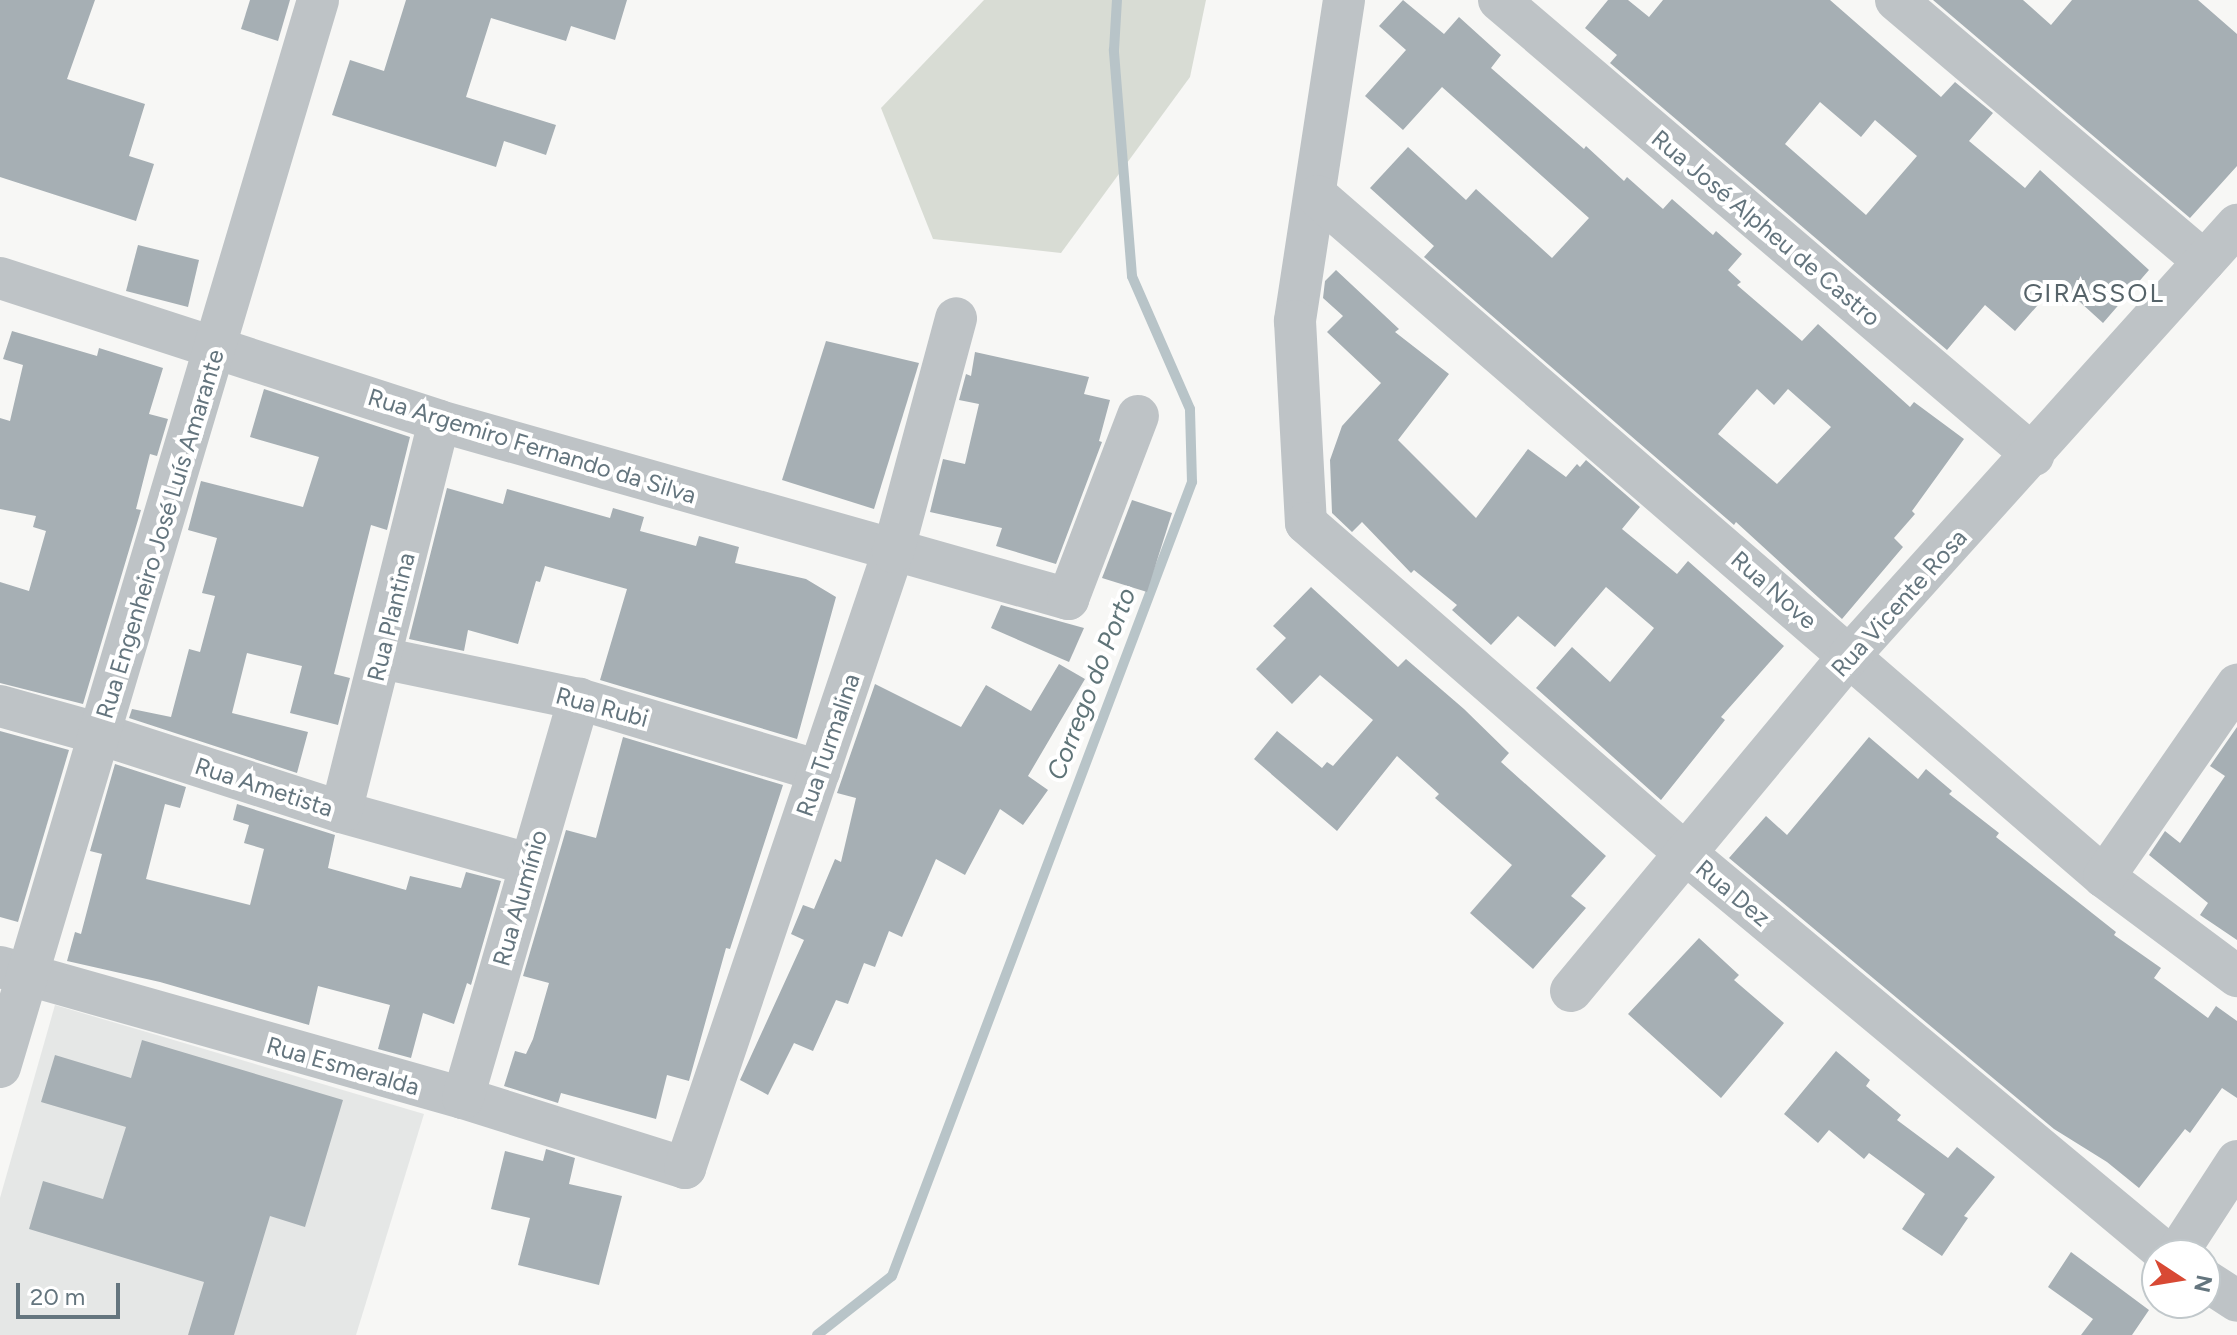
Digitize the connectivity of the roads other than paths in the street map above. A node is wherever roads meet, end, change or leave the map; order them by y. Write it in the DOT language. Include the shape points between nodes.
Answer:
graph roads {
  1 [pos="318,0"];
  2 [pos="1344,0"];
  3 [pos="1499,0"];
  4 [pos="1896,0"];
  5 [pos="1317,196"];
  6 [pos="2237,225"];
  7 [pos="2204,261"];
  8 [pos="0,278"];
  9 [pos="956,318"];
  10 [pos="217,347"];
  11 [pos="1138,416"];
  12 [pos="439,421"];
  13 [pos="2033,455"];
  14 [pos="893,552"];
  15 [pos="1850,655"];
  16 [pos="381,658"];
  17 [pos="2237,685"];
  18 [pos="579,699"];
  19 [pos="0,706"];
  20 [pos="100,734"];
  21 [pos="819,771"];
  22 [pos="341,812"];
  23 [pos="1685,853"];
  24 [pos="528,864"];
  25 [pos="2104,877"];
  26 [pos="14,971"];
  27 [pos="2237,976"];
  28 [pos="1571,991"];
  29 [pos="0,1067"];
  30 [pos="463,1098"];
  31 [pos="2237,1161"];
  32 [pos="685,1168"];
  33 [pos="2149,1239"];
  34 [pos="2186,1239"];
  1 -- 10 [label="street, Rua Engenheiro José Luís Amarante"];
  2 -- 5 [label="street"];
  3 -- 13 [label="street, Rua José Alpheu de Castro"];
  4 -- 7 [label="street"];
  5 -- 15 [label="street, Rua Nove"];
  5 -- 23 [label="street, Rua Dez" via="1295,321 1306,523"];
  6 -- 7 [label="street, Rua Vicente Rosa"];
  7 -- 13 [label="street, Rua Vicente Rosa"];
  8 -- 10 [label="street, Rua Argemiro Fernando da Silva"];
  9 -- 14 [label="street, Rua Turmalina"];
  10 -- 12 [label="street, Rua Argemiro Fernando da Silva"];
  10 -- 20 [label="street, Rua Engenheiro José Luís Amarante"];
  11 -- 14 [label="street, Rua Argemiro Fernando da Silva" via="1068,599"];
  12 -- 14 [label="street, Rua Argemiro Fernando da Silva"];
  12 -- 16 [label="street, Rua Plantina"];
  13 -- 15 [label="street, Rua Vicente Rosa"];
  14 -- 21 [label="street, Rua Turmalina"];
  15 -- 23 [label="street, Rua Vicente Rosa"];
  15 -- 25 [label="street, Rua Nove"];
  16 -- 18 [label="street, Rua Rubi"];
  16 -- 22 [label="street, Rua Plantina"];
  17 -- 25 [label="street"];
  18 -- 21 [label="street, Rua Rubi"];
  18 -- 24 [label="street, Rua Alumínio"];
  19 -- 20 [label="street, Rua Ametista"];
  20 -- 22 [label="street, Rua Ametista"];
  20 -- 26 [label="street, Rua Engenheiro José Luís Amarante"];
  21 -- 32 [label="street, Rua Turmalina"];
  22 -- 24 [label="street, Rua Ametista"];
  23 -- 28 [label="street, Rua Vicente Rosa"];
  23 -- 33 [label="street, Rua Dez"];
  24 -- 30 [label="street, Rua Alumínio"];
  25 -- 27 [label="street, Rua Nove"];
  26 -- 29 [label="street, Rua Engenheiro José Luís Amarante"];
  26 -- 30 [label="street, Rua Esmeralda"];
  30 -- 32 [label="street, Rua Esmeralda"];
  31 -- 34 [label="street"];
}
